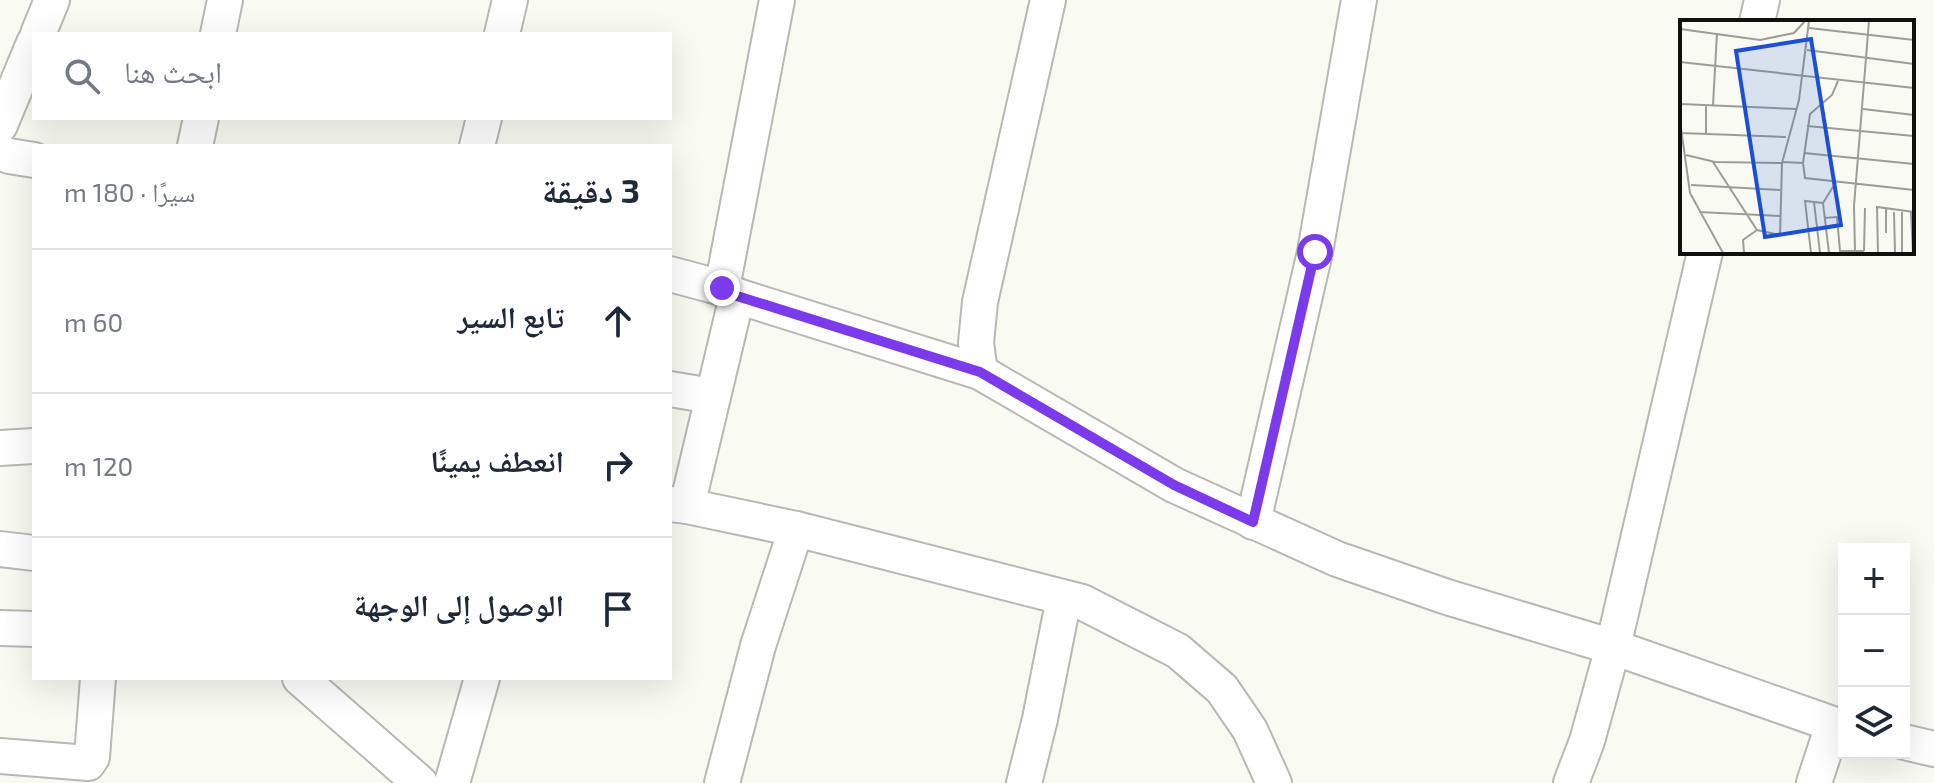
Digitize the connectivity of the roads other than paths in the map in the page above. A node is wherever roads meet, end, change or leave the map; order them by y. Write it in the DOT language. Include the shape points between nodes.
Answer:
graph roads {
  1 [pos="52,0"];
  2 [pos="225,0"];
  3 [pos="510,0"];
  4 [pos="777,0"];
  5 [pos="1048,0"];
  6 [pos="1359,0"];
  7 [pos="1762,0"];
  8 [pos="1757,20"];
  9 [pos="39,32"];
  10 [pos="218,32"];
  11 [pos="502,32"];
  12 [pos="32,48"];
  13 [pos="201,120"];
  14 [pos="484,120"];
  15 [pos="0,125"];
  16 [pos="195,144"];
  17 [pos="478,144"];
  18 [pos="0,152"];
  19 [pos="32,160"];
  20 [pos="1705,254"];
  21 [pos="672,275"];
  22 [pos="730,292"];
  23 [pos="980,372"];
  24 [pos="672,389"];
  25 [pos="712,396"];
  26 [pos="32,446"];
  27 [pos="0,448"];
  28 [pos="678,505"];
  29 [pos="1253,522"];
  30 [pos="796,529"];
  31 [pos="0,549"];
  32 [pos="32,553"];
  33 [pos="1064,598"];
  34 [pos="0,628"];
  35 [pos="32,629"];
  36 [pos="1613,647"];
  37 [pos="98,680"];
  38 [pos="302,680"];
  39 [pos="481,680"];
  40 [pos="1838,726"];
  41 [pos="1910,743"];
  42 [pos="1934,749"];
  43 [pos="0,756"];
  44 [pos="420,783"];
  45 [pos="452,783"];
  46 [pos="722,783"];
  47 [pos="1024,783"];
  48 [pos="1274,783"];
  49 [pos="1571,783"];
  50 [pos="1814,783"];
  1 -- 9 [label="street"];
  2 -- 10 [label="street"];
  3 -- 11 [label="street"];
  4 -- 22 [label="street"];
  5 -- 23 [label="street" via="980,302"];
  6 -- 29 [label="street" via="1315,252"];
  7 -- 8 [label="street"];
  12 -- 15 [label="street"];
  13 -- 16 [label="street"];
  14 -- 17 [label="street"];
  18 -- 19 [label="street"];
  20 -- 36 [label="street"];
  21 -- 22 [label="street"];
  22 -- 23 [label="street"];
  22 -- 25 [label="street"];
  23 -- 29 [label="street" via="1174,485"];
  24 -- 25 [label="street"];
  25 -- 28 [label="street"];
  26 -- 27 [label="street"];
  28 -- 30 [label="street"];
  29 -- 36 [label="street" via="1337,559"];
  30 -- 33 [label="street"];
  30 -- 46 [label="street"];
  31 -- 32 [label="street"];
  33 -- 47 [label="street"];
  33 -- 48 [label="street" via="1178,651 1222,689 1250,730"];
  34 -- 35 [label="street"];
  36 -- 40 [label="street"];
  36 -- 49 [label="street"];
  37 -- 43 [label="street" via="88,763"];
  38 -- 44 [label="street"];
  39 -- 45 [label="street"];
  40 -- 50 [label="street"];
  41 -- 42 [label="street"];
}
